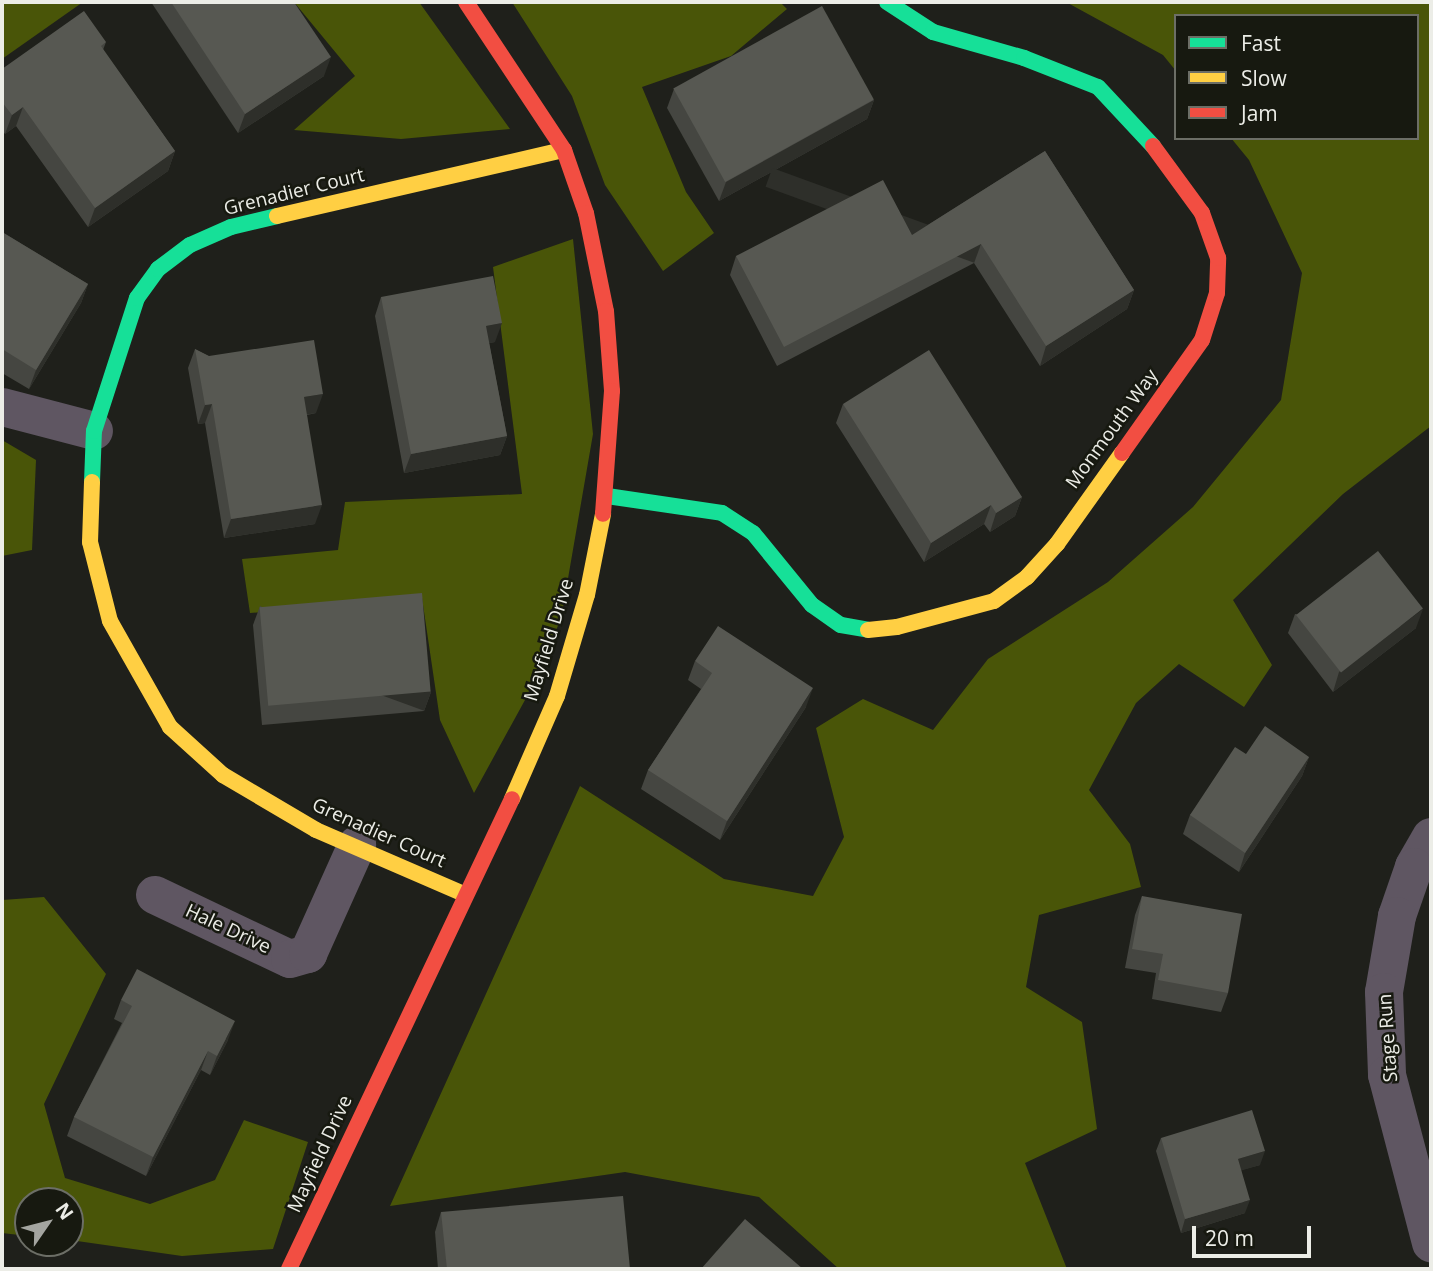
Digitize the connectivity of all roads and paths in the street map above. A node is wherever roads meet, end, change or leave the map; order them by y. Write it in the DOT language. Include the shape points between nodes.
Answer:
graph roads {
  1 [pos="466,2"];
  2 [pos="887,2"];
  3 [pos="564,150"];
  4 [pos="2,407"];
  5 [pos="94,430"];
  6 [pos="607,496"];
  7 [pos="1431,837"];
  8 [pos="357,845"];
  9 [pos="155,895"];
  10 [pos="466,895"];
  11 [pos="1431,1243"];
  12 [pos="289,1269"];
  1 -- 3 [label="street, Mayfield Drive"];
  2 -- 6 [label="street, Monmouth Way" via="933,32 1024,58 1098,87 1133,120 1202,213 1218,258 1217,293 1202,340 1027,578 994,601 897,627 874,631 841,625 812,605 753,533 722,513"];
  3 -- 5 [label="street, Grenadier Court" via="231,228 190,245 158,269 137,298"];
  3 -- 6 [label="street, Mayfield Drive" via="586,213 606,310 612,391"];
  4 -- 5 [label="street"];
  5 -- 8 [label="street, Grenadier Court" via="90,542 110,621 170,727 223,775 316,830"];
  6 -- 10 [label="street, Mayfield Drive" via="587,595 557,696"];
  7 -- 11 [label="street, Stage Run" via="1396,916 1384,992 1387,1075"];
  8 -- 9 [label="street, Hale Drive" via="308,954 290,959"];
  8 -- 10 [label="street, Grenadier Court"];
  10 -- 12 [label="street, Mayfield Drive"];
}
